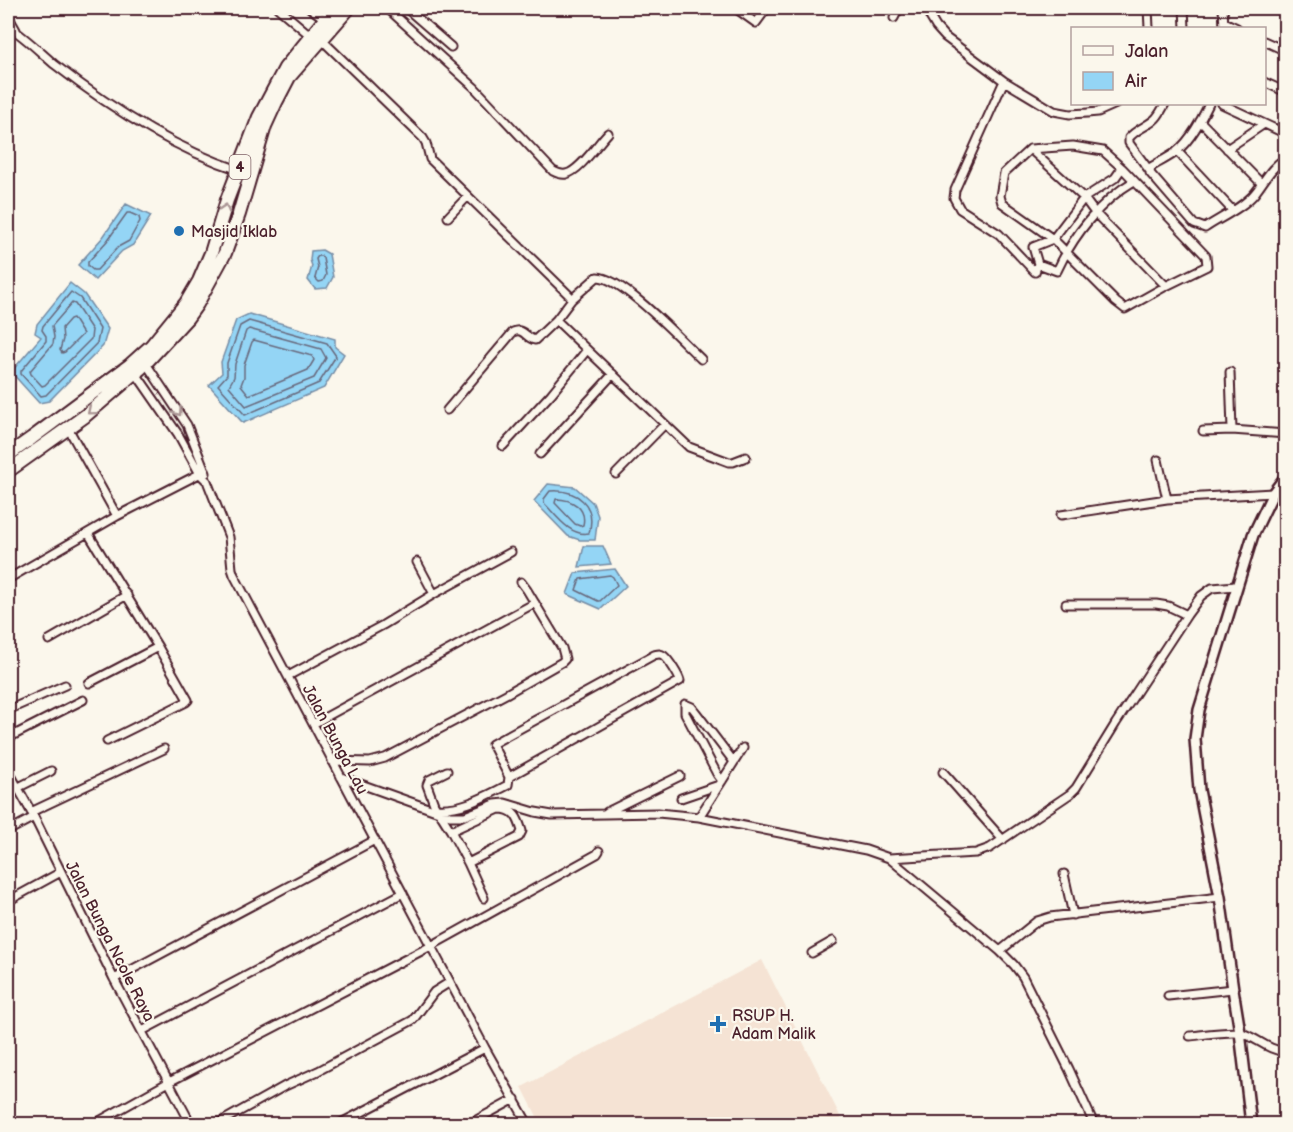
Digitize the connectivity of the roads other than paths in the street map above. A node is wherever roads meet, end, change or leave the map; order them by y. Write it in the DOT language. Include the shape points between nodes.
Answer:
graph roads {
  1 [pos="278,8"];
  2 [pos="310,8"];
  3 [pos="334,8"];
  4 [pos="349,8"];
  5 [pos="387,8"];
  6 [pos="406,8"];
  7 [pos="735,8"];
  8 [pos="767,8"];
  9 [pos="899,8"];
  10 [pos="928,8"];
  11 [pos="1148,8"];
  12 [pos="1184,8"];
  13 [pos="1223,8"];
  14 [pos="8,15"];
  15 [pos="894,18"];
  16 [pos="325,19"];
  17 [pos="8,26"];
  18 [pos="1224,26"];
  19 [pos="1149,27"];
  20 [pos="1185,27"];
  21 [pos="18,32"];
  22 [pos="316,38"];
  23 [pos="1266,42"];
  24 [pos="451,47"];
  25 [pos="1286,51"];
  26 [pos="1004,81"];
  27 [pos="1266,83"];
  28 [pos="1286,92"];
  29 [pos="1114,105"];
  30 [pos="1164,105"];
  31 [pos="1208,105"];
  32 [pos="1224,105"];
  33 [pos="1200,121"];
  34 [pos="1264,124"];
  35 [pos="608,133"];
  36 [pos="1286,134"];
  37 [pos="1030,148"];
  38 [pos="1227,149"];
  39 [pos="1177,151"];
  40 [pos="1286,158"];
  41 [pos="1122,168"];
  42 [pos="1149,170"];
  43 [pos="237,174"];
  44 [pos="1134,182"];
  45 [pos="1262,183"];
  46 [pos="468,196"];
  47 [pos="1084,198"];
  48 [pos="1233,211"];
  49 [pos="1095,213"];
  50 [pos="448,217"];
  51 [pos="1053,238"];
  52 [pos="1065,252"];
  53 [pos="1038,264"];
  54 [pos="1166,286"];
  55 [pos="572,299"];
  56 [pos="556,320"];
  57 [pos="587,350"];
  58 [pos="701,359"];
  59 [pos="143,360"];
  60 [pos="133,369"];
  61 [pos="1230,372"];
  62 [pos="614,374"];
  63 [pos="447,410"];
  64 [pos="664,424"];
  65 [pos="68,428"];
  66 [pos="1232,430"];
  67 [pos="1203,431"];
  68 [pos="1286,434"];
  69 [pos="503,446"];
  70 [pos="8,454"];
  71 [pos="540,454"];
  72 [pos="746,457"];
  73 [pos="1158,460"];
  74 [pos="8,471"];
  75 [pos="203,472"];
  76 [pos="616,474"];
  77 [pos="1285,479"];
  78 [pos="1273,493"];
  79 [pos="1167,499"];
  80 [pos="117,516"];
  81 [pos="1061,516"];
  82 [pos="88,533"];
  83 [pos="511,552"];
  84 [pos="417,562"];
  85 [pos="8,579"];
  86 [pos="521,582"];
  87 [pos="1236,586"];
  88 [pos="434,594"];
  89 [pos="127,595"];
  90 [pos="535,603"];
  91 [pos="1066,604"];
  92 [pos="1187,615"];
  93 [pos="49,640"];
  94 [pos="158,647"];
  95 [pos="288,676"];
  96 [pos="89,683"];
  97 [pos="66,685"];
  98 [pos="83,700"];
  99 [pos="8,710"];
  100 [pos="313,724"];
  101 [pos="8,738"];
  102 [pos="107,741"];
  103 [pos="743,748"];
  104 [pos="164,749"];
  105 [pos="332,761"];
  106 [pos="734,762"];
  107 [pos="8,770"];
  108 [pos="51,771"];
  109 [pos="447,771"];
  110 [pos="943,772"];
  111 [pos="341,777"];
  112 [pos="509,777"];
  113 [pos="680,777"];
  114 [pos="721,783"];
  115 [pos="17,788"];
  116 [pos="681,798"];
  117 [pos="438,811"];
  118 [pos="606,813"];
  119 [pos="32,815"];
  120 [pos="699,817"];
  121 [pos="8,831"];
  122 [pos="451,831"];
  123 [pos="375,840"];
  124 [pos="1003,840"];
  125 [pos="599,851"];
  126 [pos="889,858"];
  127 [pos="468,863"];
  128 [pos="61,872"];
  129 [pos="1064,874"];
  130 [pos="403,893"];
  131 [pos="1220,897"];
  132 [pos="484,898"];
  133 [pos="8,901"];
  134 [pos="1072,915"];
  135 [pos="833,941"];
  136 [pos="431,946"];
  137 [pos="1000,951"];
  138 [pos="812,953"];
  139 [pos="114,979"];
  140 [pos="450,982"];
  141 [pos="1233,989"];
  142 [pos="1168,996"];
  143 [pos="142,1031"];
  144 [pos="1240,1032"];
  145 [pos="1190,1036"];
  146 [pos="485,1048"];
  147 [pos="1286,1052"];
  148 [pos="169,1082"];
  149 [pos="515,1099"];
  150 [pos="94,1125"];
  151 [pos="190,1125"];
  152 [pos="217,1125"];
  153 [pos="339,1125"];
  154 [pos="469,1125"];
  155 [pos="528,1125"];
  156 [pos="1094,1125"];
  157 [pos="1251,1125"];
  1 -- 22 [label="street"];
  2 -- 16 [label="street"];
  3 -- 16 [label="highway, 4"];
  4 -- 22 [label="highway, 4"];
  5 -- 35 [label="street" via="474,87 553,171 570,173"];
  6 -- 24 [label="street"];
  7 -- 8 [label="street" via="756,23"];
  9 -- 15 [label="street"];
  10 -- 26 [label="street" via="945,37"];
  11 -- 19 [label="street"];
  12 -- 20 [label="street"];
  13 -- 18 [label="street"];
  14 -- 21 [label="street"];
  16 -- 22 [label="highway, 4"];
  17 -- 21 [label="street"];
  21 -- 43 [label="street" via="98,96 162,136"];
  22 -- 43 [label="highway, 4" via="276,81"];
  22 -- 46 [label="street" via="423,138 430,159"];
  22 -- 59 [label="highway, 4" via="289,77 265,126 236,224 220,263 187,318"];
  23 -- 25 [label="street"];
  26 -- 29 [label="street" via="1054,111 1098,112"];
  26 -- 53 [label="street" via="954,198 960,209 999,234 1035,272"];
  27 -- 28 [label="street"];
  30 -- 42 [label="street" via="1152,122 1129,138"];
  31 -- 33 [label="street"];
  32 -- 34 [label="street"];
  33 -- 38 [label="street"];
  33 -- 39 [label="street"];
  34 -- 36 [label="street"];
  34 -- 38 [label="street"];
  37 -- 41 [label="street" via="1072,146 1103,151"];
  37 -- 47 [label="street"];
  37 -- 51 [label="street" via="1004,173 1000,196 1002,203"];
  38 -- 45 [label="street"];
  39 -- 42 [label="street"];
  39 -- 48 [label="street"];
  40 -- 45 [label="street" via="1276,164"];
  41 -- 44 [label="street"];
  41 -- 47 [label="street" via="1115,178"];
  42 -- 48 [label="street" via="1200,227 1205,228"];
  59 -- 43 [label="highway, 4, one-way" via="199,281"];
  44 -- 49 [label="street"];
  44 -- 54 [label="street" via="1206,256 1207,266"];
  45 -- 48 [label="street" via="1248,201"];
  46 -- 50 [label="street"];
  46 -- 55 [label="street"];
  47 -- 49 [label="street"];
  47 -- 51 [label="street"];
  49 -- 52 [label="street"];
  49 -- 54 [label="street"];
  51 -- 52 [label="street"];
  51 -- 53 [label="street" via="1033,247"];
  52 -- 53 [label="street" via="1058,271"];
  52 -- 54 [label="street" via="1125,309"];
  55 -- 56 [label="street"];
  55 -- 58 [label="street" via="597,277 605,277 639,301"];
  56 -- 57 [label="street"];
  56 -- 63 [label="street" via="535,340 522,331 513,332"];
  57 -- 62 [label="street"];
  57 -- 69 [label="street"];
  59 -- 60 [label="highway, 4"];
  59 -- 75 [label="street, one-way" via="187,425"];
  60 -- 65 [label="highway, 4, one-way"];
  60 -- 70 [label="highway, 4"];
  60 -- 75 [label="street"];
  61 -- 66 [label="street"];
  62 -- 64 [label="street"];
  62 -- 71 [label="street"];
  64 -- 72 [label="street" via="694,450 729,462"];
  64 -- 76 [label="street"];
  65 -- 74 [label="highway, 4"];
  65 -- 80 [label="street"];
  66 -- 67 [label="street"];
  66 -- 68 [label="street"];
  73 -- 79 [label="street"];
  75 -- 80 [label="street"];
  75 -- 95 [label="street, Jalan Bunga Lau" via="229,537 234,575"];
  77 -- 78 [label="street"];
  78 -- 79 [label="street"];
  78 -- 87 [label="street" via="1253,535"];
  79 -- 81 [label="street"];
  80 -- 82 [label="street"];
  82 -- 85 [label="street"];
  82 -- 89 [label="street"];
  83 -- 88 [label="street"];
  84 -- 88 [label="street"];
  86 -- 90 [label="street"];
  87 -- 92 [label="street" via="1208,590"];
  87 -- 131 [label="street" via="1199,710 1195,739 1199,790"];
  88 -- 95 [label="street"];
  89 -- 93 [label="street"];
  89 -- 94 [label="street"];
  90 -- 100 [label="street"];
  90 -- 105 [label="street" via="562,648 562,662 385,758 370,762"];
  91 -- 92 [label="street" via="1156,604"];
  92 -- 124 [label="street" via="1076,788"];
  94 -- 96 [label="street"];
  94 -- 102 [label="street" via="188,700"];
  95 -- 100 [label="street, Jalan Bunga Lau"];
  97 -- 99 [label="street"];
  98 -- 101 [label="street"];
  100 -- 105 [label="street, Jalan Bunga Lau"];
  103 -- 106 [label="street"];
  104 -- 119 [label="street"];
  105 -- 111 [label="street, Jalan Bunga Lau"];
  106 -- 114 [label="street"];
  106 -- 114 [label="street" via="692,707 685,704 689,721"];
  107 -- 115 [label="street, Jalan Bunga Ncole Raya"];
  108 -- 115 [label="street"];
  109 -- 117 [label="street" via="427,785"];
  110 -- 124 [label="street"];
  111 -- 117 [label="street"];
  111 -- 123 [label="street, Jalan Bunga Lau"];
  112 -- 112 [label="street" via="680,681 680,677 664,656 654,655 492,744"];
  112 -- 117 [label="street" via="504,788 466,805"];
  113 -- 118 [label="street"];
  114 -- 116 [label="street"];
  114 -- 120 [label="street"];
  115 -- 119 [label="street, Jalan Bunga Ncole Raya"];
  117 -- 118 [label="street" via="465,816 505,803 552,815"];
  117 -- 122 [label="street"];
  118 -- 120 [label="street"];
  119 -- 121 [label="street"];
  119 -- 128 [label="street, Jalan Bunga Ncole Raya"];
  120 -- 126 [label="street"];
  122 -- 127 [label="street"];
  122 -- 127 [label="street" via="499,809 514,813 517,818 521,836"];
  123 -- 130 [label="street, Jalan Bunga Lau"];
  123 -- 139 [label="street"];
  124 -- 126 [label="street" via="976,853"];
  125 -- 136 [label="street"];
  126 -- 137 [label="street"];
  127 -- 132 [label="street"];
  128 -- 133 [label="street"];
  128 -- 139 [label="street, Jalan Bunga Ncole Raya"];
  129 -- 134 [label="street"];
  130 -- 136 [label="street, Jalan Bunga Lau"];
  130 -- 143 [label="street"];
  131 -- 134 [label="street"];
  131 -- 141 [label="street"];
  134 -- 137 [label="street" via="1037,921"];
  135 -- 138 [label="street"];
  136 -- 140 [label="street, Jalan Bunga Lau"];
  136 -- 148 [label="street"];
  137 -- 156 [label="street" via="1023,977"];
  139 -- 143 [label="street, Jalan Bunga Ncole Raya"];
  140 -- 146 [label="street, Jalan Bunga Lau"];
  140 -- 152 [label="street" via="434,992 413,1020"];
  141 -- 142 [label="street"];
  141 -- 144 [label="street"];
  143 -- 148 [label="street, Jalan Bunga Ncole Raya"];
  144 -- 145 [label="street"];
  144 -- 147 [label="street"];
  144 -- 157 [label="street"];
  146 -- 149 [label="street, Jalan Bunga Lau"];
  146 -- 153 [label="street"];
  148 -- 150 [label="street"];
  148 -- 151 [label="street, Jalan Bunga Ncole Raya"];
  149 -- 154 [label="street"];
  149 -- 155 [label="street, Jalan Bunga Lau"];
}
